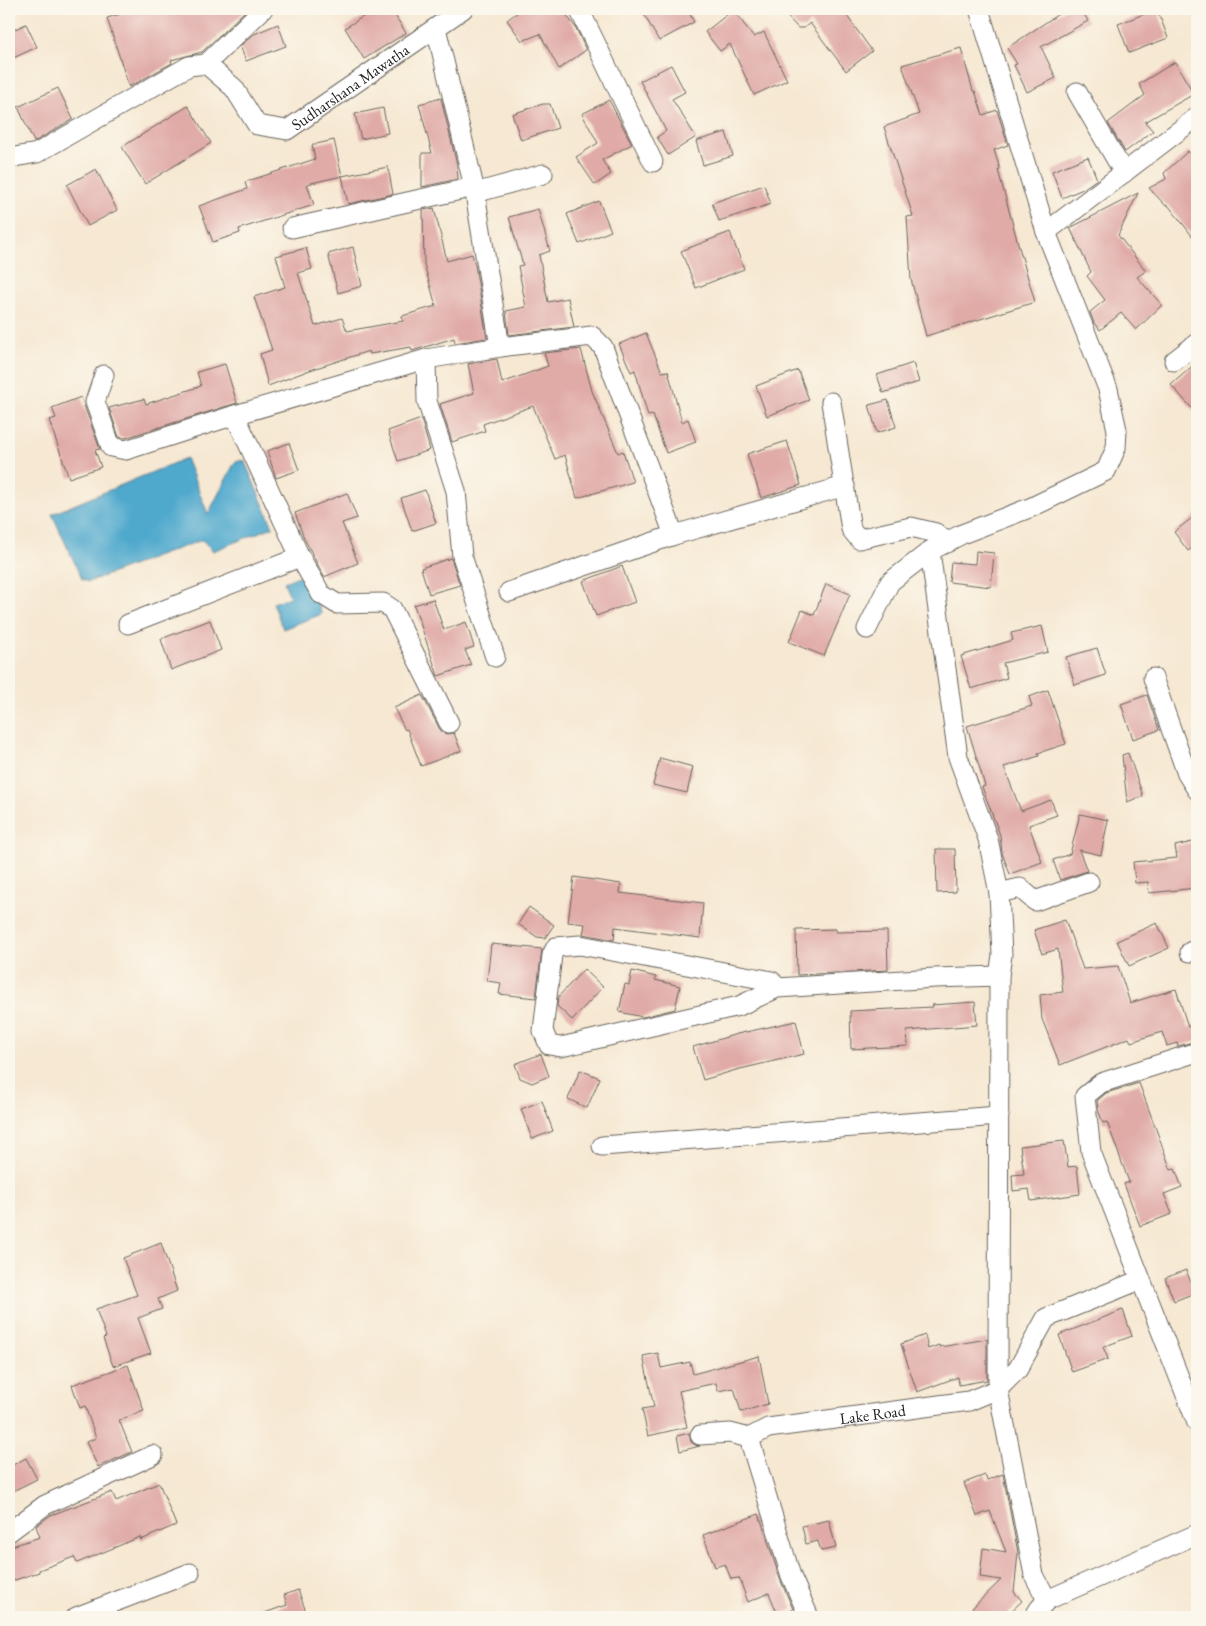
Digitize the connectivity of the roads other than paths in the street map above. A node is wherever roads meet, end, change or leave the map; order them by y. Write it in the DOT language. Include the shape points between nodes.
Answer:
graph roads {
  1 [pos="263,9"];
  2 [pos="463,9"];
  3 [pos="579,9"];
  4 [pos="980,9"];
  5 [pos="436,28"];
  6 [pos="206,64"];
  7 [pos="1077,92"];
  8 [pos="1197,117"];
  9 [pos="9,158"];
  10 [pos="652,162"];
  11 [pos="1124,173"];
  12 [pos="543,174"];
  13 [pos="474,190"];
  14 [pos="292,228"];
  15 [pos="1046,232"];
  16 [pos="1197,344"];
  17 [pos="500,347"];
  18 [pos="426,359"];
  19 [pos="1174,361"];
  20 [pos="104,375"];
  21 [pos="831,402"];
  22 [pos="235,415"];
  23 [pos="845,486"];
  24 [pos="674,535"];
  25 [pos="938,547"];
  26 [pos="300,557"];
  27 [pos="509,592"];
  28 [pos="128,624"];
  29 [pos="867,629"];
  30 [pos="495,657"];
  31 [pos="1153,678"];
  32 [pos="448,723"];
  33 [pos="1197,790"];
  34 [pos="1089,882"];
  35 [pos="999,893"];
  36 [pos="999,976"];
  37 [pos="777,988"];
  38 [pos="1197,1052"];
  39 [pos="999,1116"];
  40 [pos="602,1146"];
  41 [pos="1140,1280"];
  42 [pos="998,1389"];
  43 [pos="1197,1424"];
  44 [pos="700,1435"];
  45 [pos="749,1438"];
  46 [pos="153,1455"];
  47 [pos="9,1532"];
  48 [pos="1197,1534"];
  49 [pos="190,1574"];
  50 [pos="1047,1600"];
  51 [pos="76,1617"];
  52 [pos="809,1617"];
  53 [pos="1034,1617"];
  1 -- 6 [label="street"];
  2 -- 5 [label="street, Sudharshana Mawatha"];
  3 -- 10 [label="street"];
  4 -- 15 [label="street"];
  5 -- 6 [label="street, Sudharshana Mawatha" via="286,130 257,125 234,88"];
  5 -- 13 [label="street"];
  6 -- 9 [label="street" via="189,66 37,153"];
  7 -- 11 [label="street"];
  8 -- 11 [label="street"];
  11 -- 15 [label="street"];
  12 -- 13 [label="street"];
  13 -- 14 [label="street"];
  13 -- 17 [label="street"];
  15 -- 25 [label="street" via="1108,389 1117,430 1116,448 1106,471"];
  16 -- 19 [label="street"];
  17 -- 18 [label="street"];
  17 -- 24 [label="street" via="592,336 603,347"];
  18 -- 22 [label="street"];
  18 -- 30 [label="street" via="427,401 456,491 462,556"];
  20 -- 22 [label="street" via="94,402 111,447 126,450"];
  21 -- 23 [label="street"];
  22 -- 26 [label="street"];
  23 -- 24 [label="street"];
  23 -- 25 [label="street" via="851,529 858,539 911,527 936,533"];
  24 -- 27 [label="street"];
  25 -- 29 [label="street" via="890,582"];
  25 -- 35 [label="street" via="958,757 988,839"];
  26 -- 28 [label="street"];
  26 -- 32 [label="street" via="321,594 337,604 383,603 392,609"];
  31 -- 33 [label="street" via="1187,774"];
  34 -- 35 [label="street" via="1035,901 1020,888"];
  35 -- 36 [label="street" via="1002,955"];
  36 -- 37 [label="street"];
  36 -- 39 [label="street"];
  37 -- 37 [label="street" via="772,982 580,945 556,947 552,955 544,1031 549,1045 561,1047 738,1006"];
  38 -- 41 [label="street" via="1101,1083 1085,1096 1091,1152"];
  39 -- 40 [label="street"];
  39 -- 42 [label="street"];
  41 -- 42 [label="street, Lake Road" via="1046,1318 1018,1369"];
  41 -- 43 [label="street"];
  42 -- 45 [label="street, Lake Road" via="969,1401 768,1428"];
  42 -- 50 [label="street" via="1034,1575"];
  44 -- 45 [label="street" via="730,1433"];
  45 -- 52 [label="street" via="791,1576"];
  46 -- 47 [label="street" via="45,1505"];
  48 -- 50 [label="street"];
  49 -- 51 [label="street"];
  50 -- 53 [label="street"];
}
